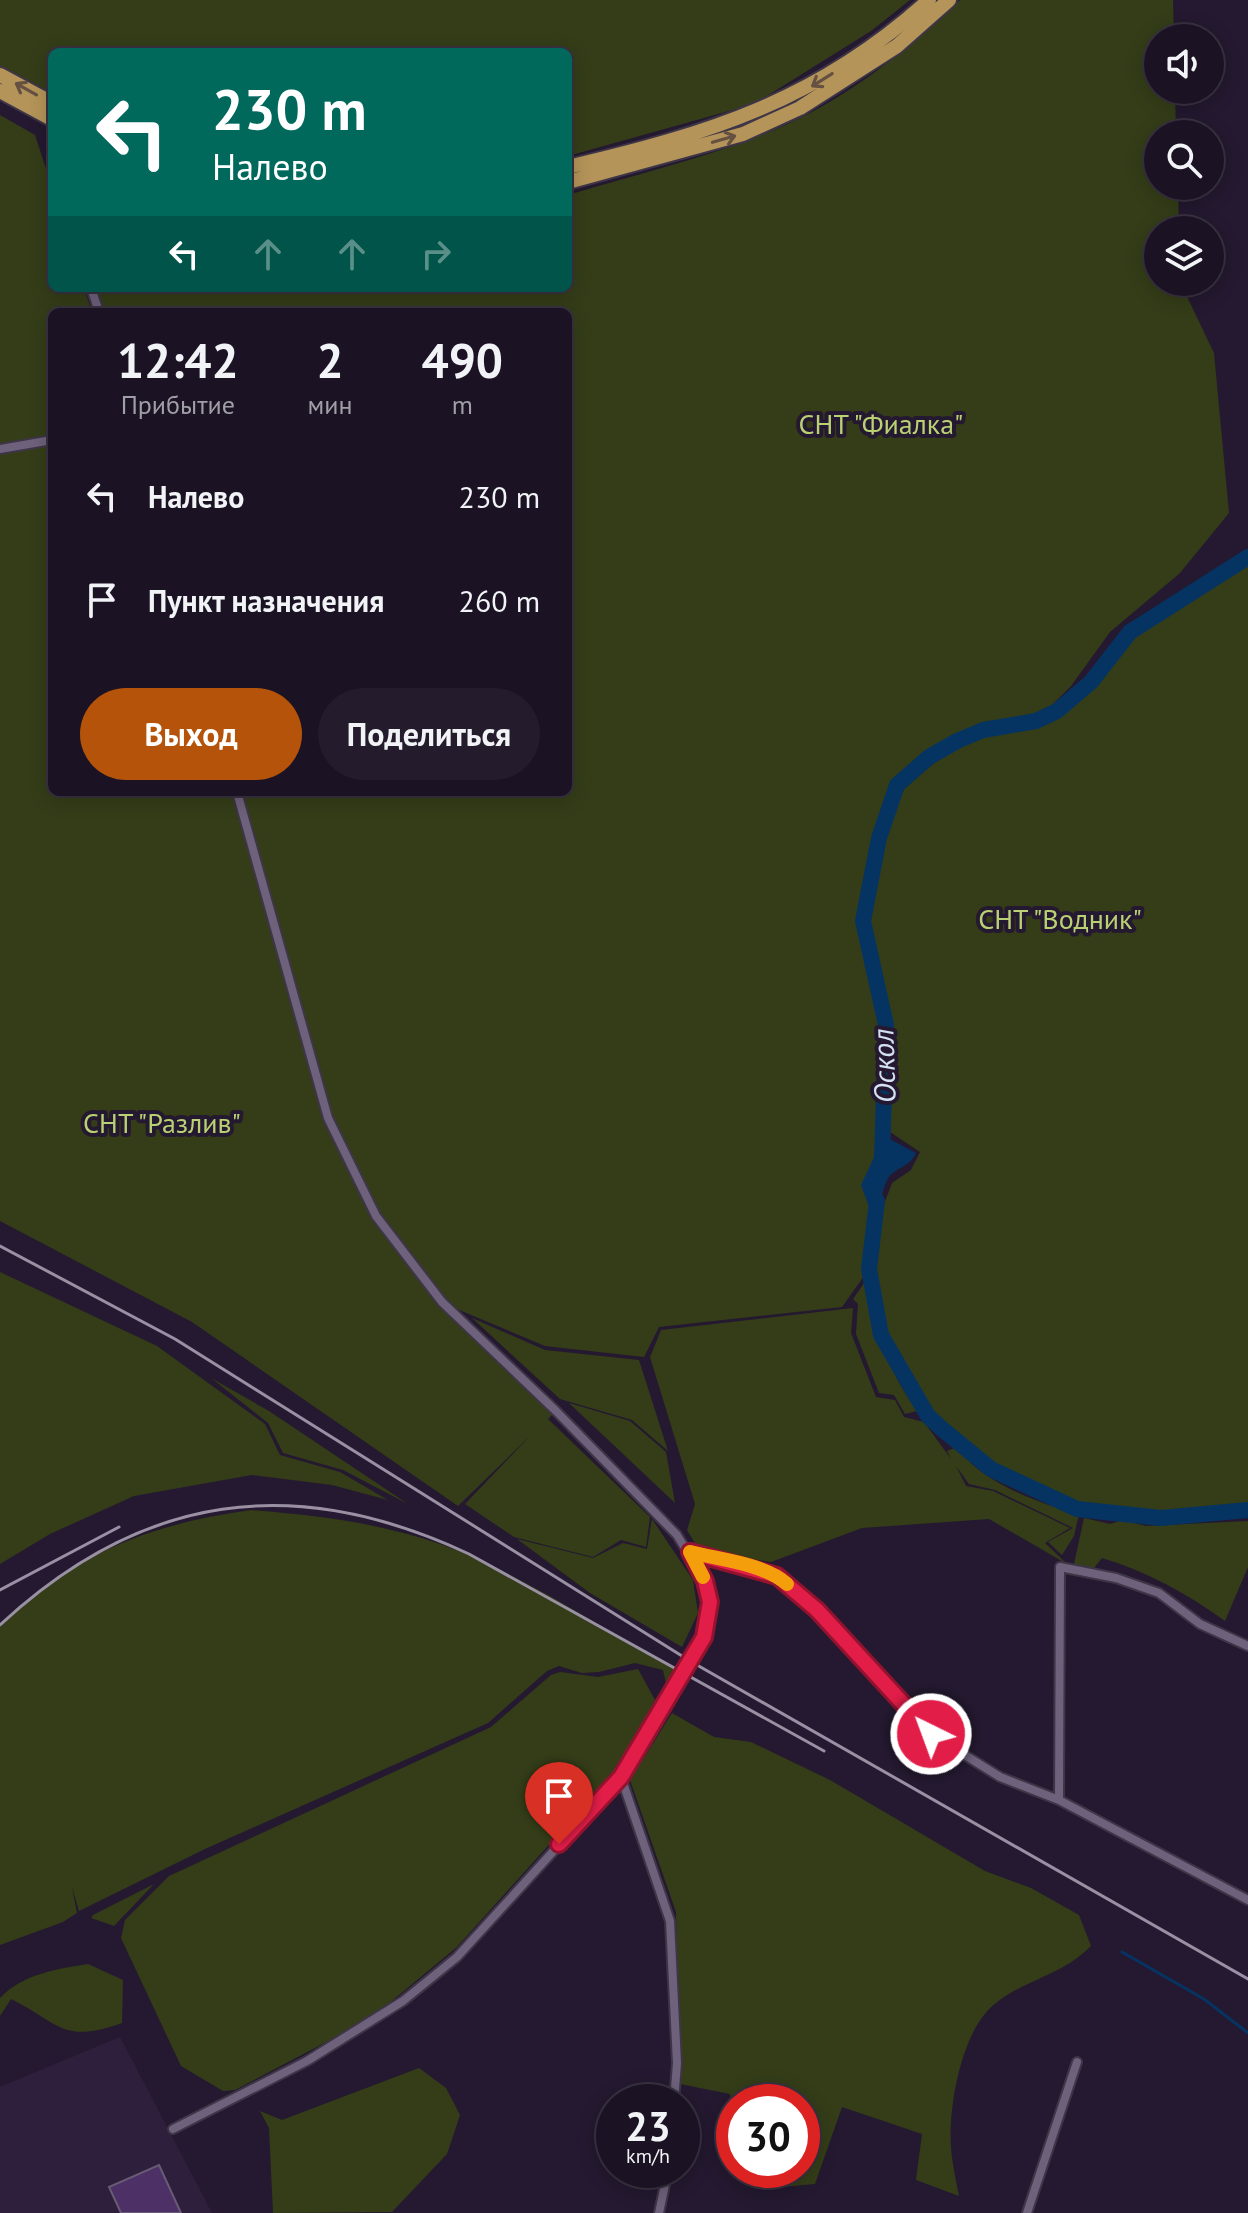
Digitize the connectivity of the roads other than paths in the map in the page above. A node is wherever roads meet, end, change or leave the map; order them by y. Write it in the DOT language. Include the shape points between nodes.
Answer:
graph roads {
  1 [pos="929,0"];
  2 [pos="949,0"];
  3 [pos="0,75"];
  4 [pos="0,91"];
  5 [pos="48,101"];
  6 [pos="48,117"];
  7 [pos="572,166"];
  8 [pos="572,181"];
  9 [pos="48,441"];
  10 [pos="0,449"];
  11 [pos="238,796"];
  12 [pos="690,1552"];
  13 [pos="1248,1646"];
  14 [pos="621,1777"];
  15 [pos="1059,1800"];
  16 [pos="1248,1900"];
  17 [pos="1077,2062"];
  18 [pos="675,2084"];
  19 [pos="173,2129"];
  20 [pos="664,2188"];
  21 [pos="659,2213"];
  22 [pos="1027,2213"];
  1 -- 7 [label="main road, one-way" via="895,31 816,84 738,120"];
  8 -- 2 [label="main road, one-way" via="743,134 800,108 897,46"];
  5 -- 3 [label="main road, one-way"];
  4 -- 6 [label="main road"];
  9 -- 10 [label="street"];
  11 -- 12 [label="street" via="328,1118 376,1216 442,1302 556,1411"];
  12 -- 14 [label="street" via="710,1602 704,1637"];
  12 -- 15 [label="street" via="777,1576 817,1610 931,1734 1000,1777"];
  13 -- 15 [label="street" via="1200,1624 1159,1593 1060,1567"];
  14 -- 18 [label="street" via="670,1921"];
  14 -- 19 [label="street" via="457,1957 403,2001 307,2061"];
  15 -- 16 [label="street"];
  17 -- 22 [label="street"];
  20 -- 21 [label="street"];
}
